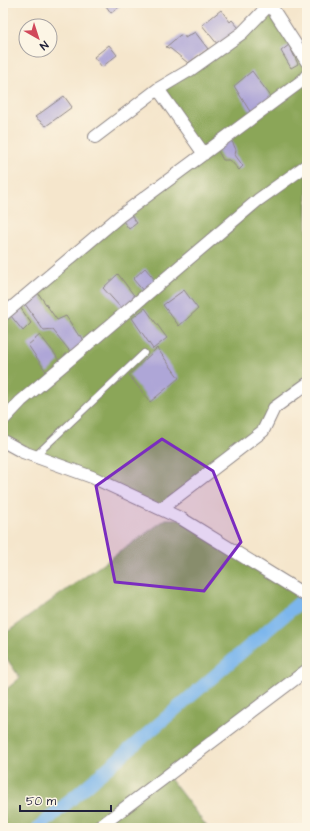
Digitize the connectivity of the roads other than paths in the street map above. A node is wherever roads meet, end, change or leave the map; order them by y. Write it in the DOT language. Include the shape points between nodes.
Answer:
graph roads {
  1 [pos="269,4"];
  2 [pos="307,62"];
  3 [pos="307,75"];
  4 [pos="158,89"];
  5 [pos="95,138"];
  6 [pos="204,154"];
  7 [pos="307,164"];
  8 [pos="3,315"];
  9 [pos="144,353"];
  10 [pos="305,390"];
  11 [pos="3,420"];
  12 [pos="3,441"];
  13 [pos="36,456"];
  14 [pos="161,509"];
  15 [pos="307,596"];
  16 [pos="307,670"];
  17 [pos="98,828"];
  1 -- 2 [label="street"];
  1 -- 4 [label="street" via="242,33"];
  3 -- 6 [label="street"];
  4 -- 5 [label="street"];
  4 -- 6 [label="street"];
  6 -- 8 [label="street" via="120,216"];
  7 -- 11 [label="street" via="252,205 20,401"];
  9 -- 13 [label="lane"];
  10 -- 14 [label="street" via="274,408 263,431"];
  12 -- 13 [label="street"];
  13 -- 14 [label="street" via="92,477"];
  14 -- 15 [label="street" via="182,519"];
  16 -- 17 [label="street"];
}
